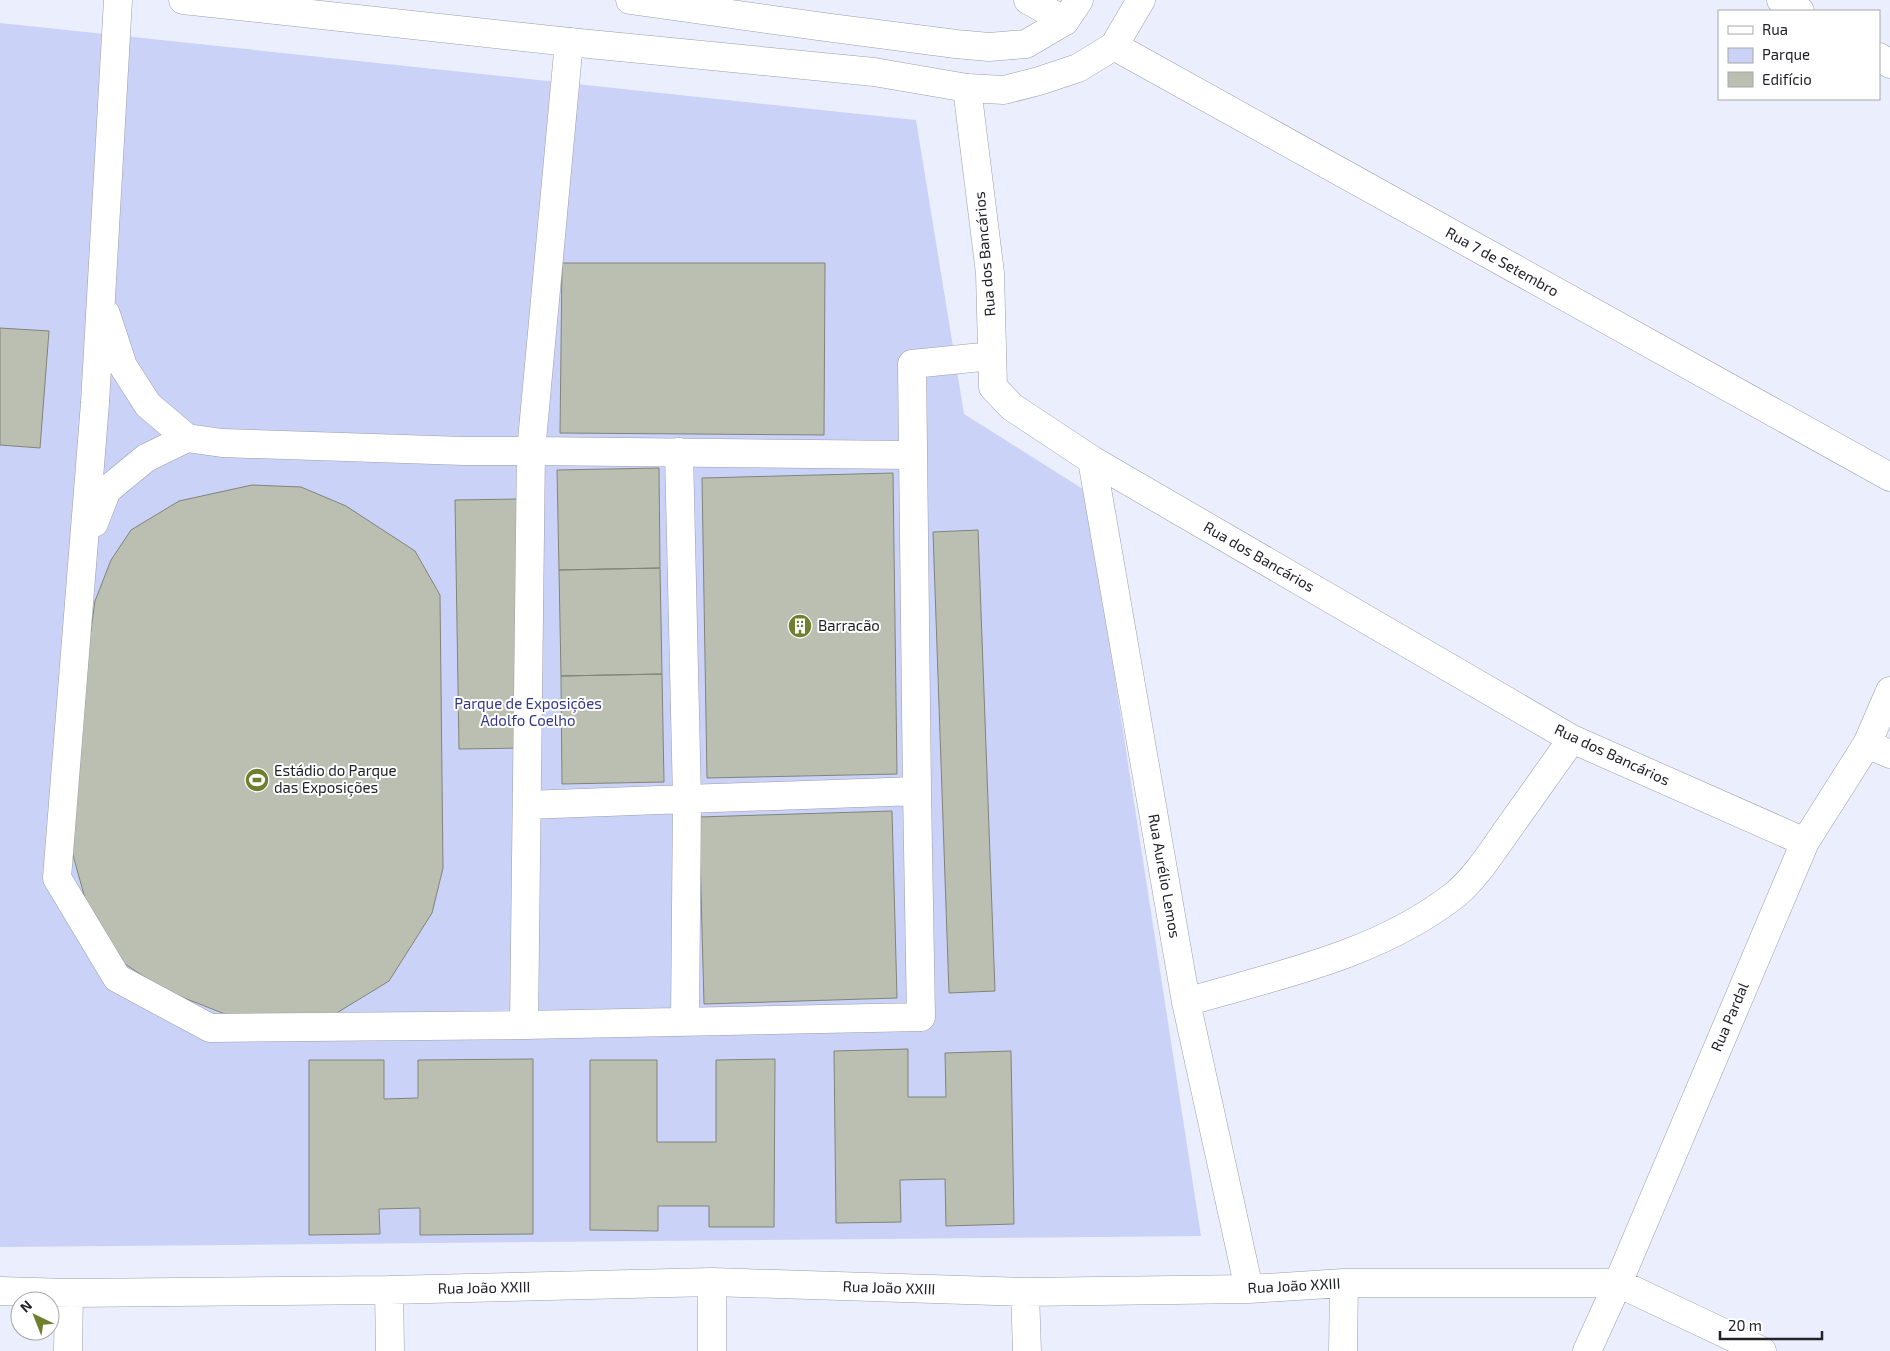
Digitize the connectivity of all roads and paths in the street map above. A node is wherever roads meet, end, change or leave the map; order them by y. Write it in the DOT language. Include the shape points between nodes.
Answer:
graph roads {
  1 [pos="118,0"];
  2 [pos="182,0"];
  3 [pos="630,0"];
  4 [pos="1028,0"];
  5 [pos="1141,0"];
  6 [pos="1781,0"];
  7 [pos="1072,10"];
  8 [pos="1798,10"];
  9 [pos="569,42"];
  10 [pos="1114,46"];
  11 [pos="966,88"];
  12 [pos="100,299"];
  13 [pos="992,356"];
  14 [pos="187,438"];
  15 [pos="531,451"];
  16 [pos="679,452"];
  17 [pos="912,455"];
  18 [pos="1092,460"];
  19 [pos="1890,477"];
  20 [pos="85,548"];
  21 [pos="1890,692"];
  22 [pos="1572,739"];
  23 [pos="1879,749"];
  24 [pos="916,791"];
  25 [pos="687,800"];
  26 [pos="527,805"];
  27 [pos="1805,842"];
  28 [pos="1186,1002"];
  29 [pos="685,1021"];
  30 [pos="524,1025"];
  31 [pos="712,1282"];
  32 [pos="1344,1282"];
  33 [pos="1618,1283"];
  34 [pos="1249,1289"];
  35 [pos="389,1290"];
  36 [pos="0,1291"];
  37 [pos="1025,1292"];
  38 [pos="69,1293"];
  39 [pos="68,1351"];
  40 [pos="390,1351"];
  41 [pos="712,1351"];
  42 [pos="1027,1351"];
  43 [pos="1343,1351"];
  44 [pos="1587,1351"];
  45 [pos="1762,1351"];
  1 -- 12 [label="street"];
  2 -- 9 [label="street"];
  3 -- 7 [label="street" via="989,47 1026,44"];
  4 -- 7 [label="street"];
  5 -- 10 [label="street"];
  6 -- 8 [label="street"];
  9 -- 11 [label="street" via="874,72"];
  9 -- 15 [label="street"];
  10 -- 11 [label="street" via="1078,68 1039,81 1004,90"];
  10 -- 19 [label="street, Rua 7 de Setembro"];
  11 -- 13 [label="street, Rua dos Bancários" via="990,273"];
  12 -- 14 [label="street" via="123,366 148,405"];
  12 -- 20 [label="street"];
  13 -- 17 [label="street" via="912,364"];
  13 -- 18 [label="street, Rua dos Bancários" via="993,387 1012,407"];
  14 -- 15 [label="street" via="464,452"];
  14 -- 20 [label="street" via="146,458 107,490"];
  15 -- 16 [label="street"];
  15 -- 26 [label="street"];
  16 -- 17 [label="street"];
  16 -- 25 [label="street"];
  17 -- 24 [label="street"];
  18 -- 22 [label="street, Rua dos Bancários"];
  18 -- 28 [label="street, Rua Aurélio Lemos"];
  20 -- 30 [label="street" via="57,878 117,978 210,1028"];
  21 -- 23 [label="street, Rua Pardal"];
  22 -- 27 [label="street, Rua dos Bancários"];
  22 -- 28 [label="street" via="1483,865 1457,893 1420,918 1371,944"];
  23 -- 27 [label="street, Rua Pardal"];
  24 -- 25 [label="street"];
  24 -- 29 [label="street" via="921,1017"];
  25 -- 26 [label="street"];
  25 -- 29 [label="street"];
  26 -- 30 [label="street"];
  27 -- 33 [label="street, Rua Pardal"];
  28 -- 34 [label="street, Rua Aurélio Lemos"];
  29 -- 30 [label="street"];
  31 -- 35 [label="street, Rua João XXIII"];
  31 -- 37 [label="street, Rua João XXIII"];
  31 -- 41 [label="street"];
  32 -- 33 [label="street, Rua João XXIII"];
  32 -- 34 [label="street, Rua João XXIII"];
  32 -- 43 [label="street"];
  33 -- 44 [label="street, Rua Pardal"];
  33 -- 45 [label="street, Rua João XXIII"];
  34 -- 37 [label="street, Rua João XXIII"];
  35 -- 38 [label="street, Rua João XXIII"];
  35 -- 40 [label="street"];
  36 -- 38 [label="street, Rua João XXIII"];
  37 -- 42 [label="street"];
  38 -- 39 [label="street"];
}
